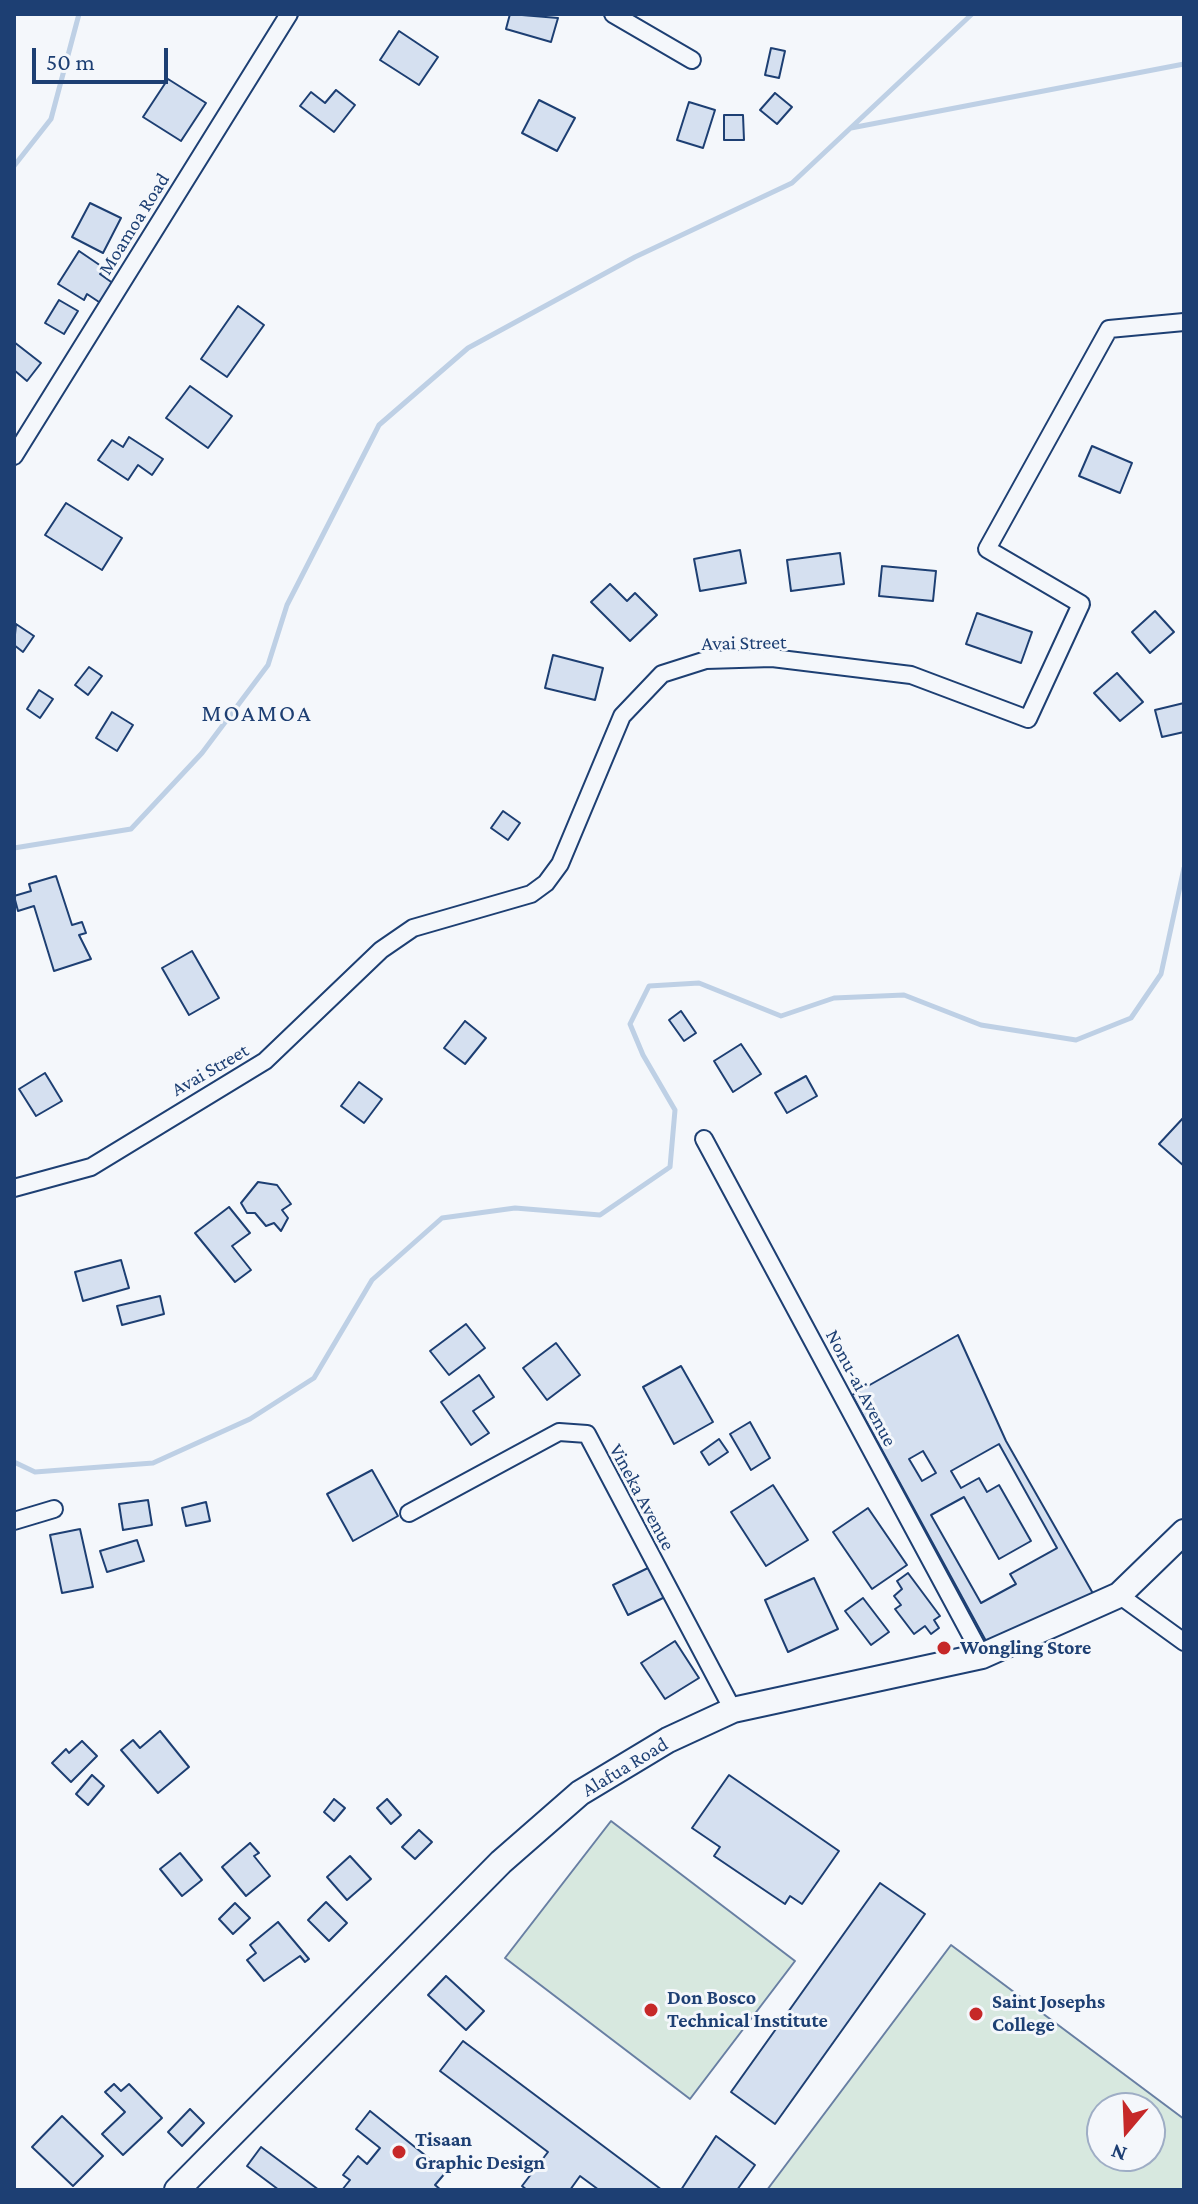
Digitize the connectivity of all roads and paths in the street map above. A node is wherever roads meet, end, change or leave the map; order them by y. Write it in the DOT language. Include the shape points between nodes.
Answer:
graph roads {
  1 [pos="289,14"];
  2 [pos="613,14"];
  3 [pos="692,60"];
  4 [pos="1184,322"];
  5 [pos="14,456"];
  6 [pos="704,1139"];
  7 [pos="14,1188"];
  8 [pos="54,1509"];
  9 [pos="409,1513"];
  10 [pos="14,1521"];
  11 [pos="1184,1532"];
  12 [pos="1119,1595"];
  13 [pos="1184,1642"];
  14 [pos="982,1656"];
  15 [pos="733,1710"];
  16 [pos="177,2190"];
  1 -- 5 [label="street, Moamoa Road"];
  2 -- 3 [label="street"];
  4 -- 7 [label="street, Avai Street" via="1109,329 987,549 1081,604 1028,719 911,675 772,658 706,660 662,674 622,716 560,864 546,883 531,894 413,928 381,950 265,1061 91,1167"];
  6 -- 14 [label="street, Nonu-ai Avenue"];
  8 -- 10 [label="street"];
  9 -- 15 [label="street, Vineka Avenue" via="559,1432 587,1434"];
  11 -- 12 [label="street, Alafua Road"];
  12 -- 13 [label="street"];
  12 -- 14 [label="street, Alafua Road"];
  14 -- 15 [label="street, Alafua Road"];
  15 -- 16 [label="street, Alafua Road" via="668,1740 580,1793 501,1862"];
}
